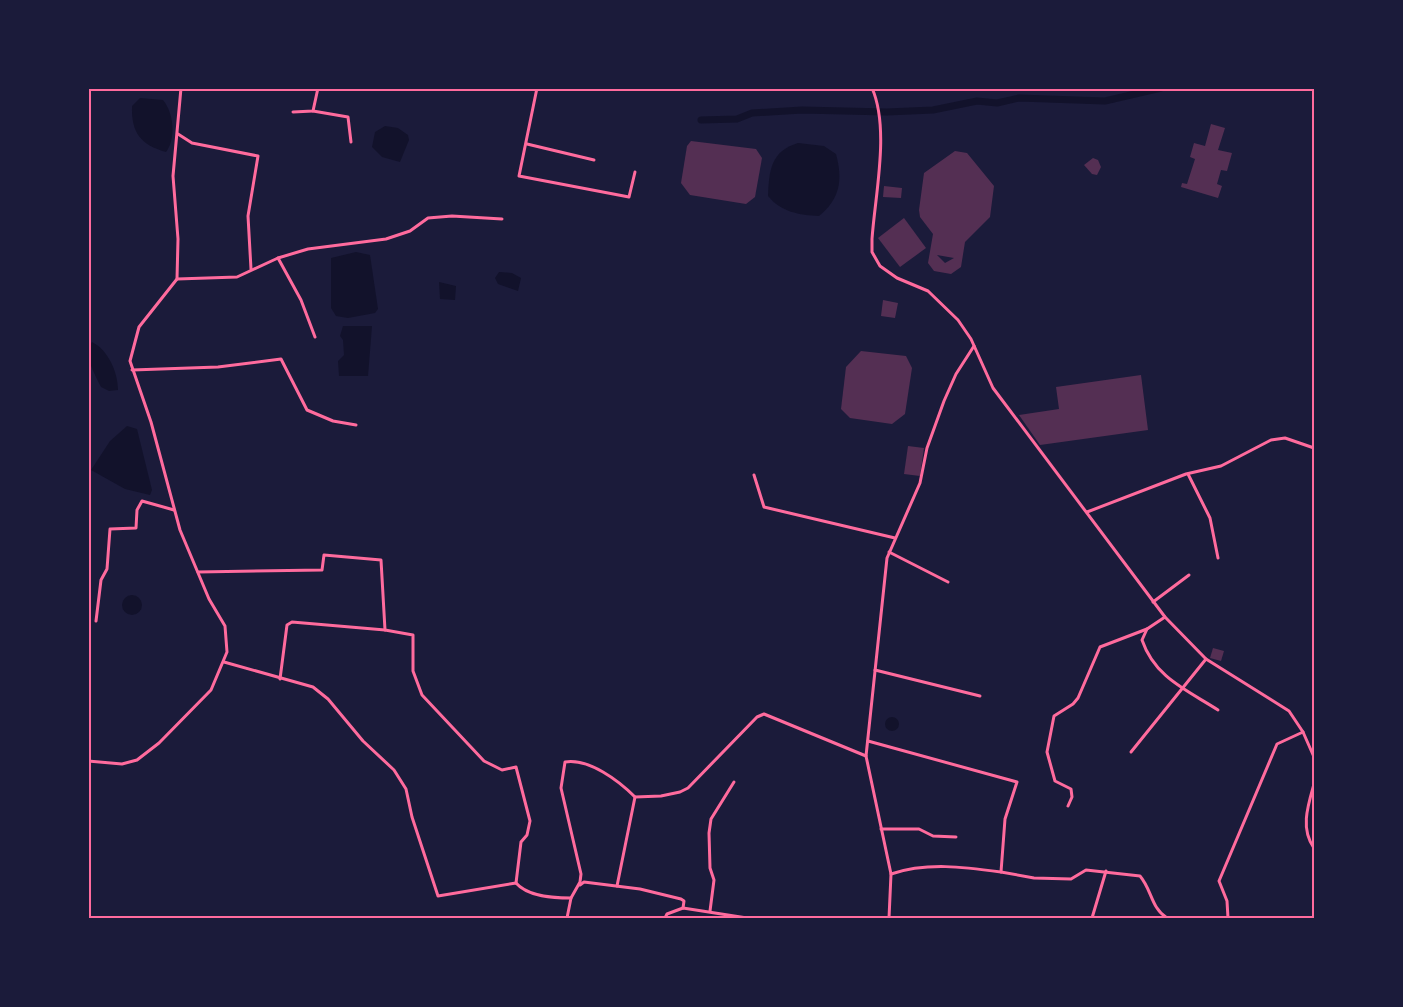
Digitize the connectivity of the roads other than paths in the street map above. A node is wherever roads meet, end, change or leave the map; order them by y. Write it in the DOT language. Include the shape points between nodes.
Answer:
graph roads {
  1 [pos="181,88"];
  2 [pos="318,88"];
  3 [pos="537,88"];
  4 [pos="873,88"];
  5 [pos="313,111"];
  6 [pos="293,112"];
  7 [pos="178,134"];
  8 [pos="351,142"];
  9 [pos="527,144"];
  10 [pos="594,160"];
  11 [pos="635,172"];
  12 [pos="502,219"];
  13 [pos="278,258"];
  14 [pos="251,269"];
  15 [pos="177,279"];
  16 [pos="315,337"];
  17 [pos="974,346"];
  18 [pos="132,370"];
  19 [pos="356,424"];
  20 [pos="1314,447"];
  21 [pos="1188,474"];
  22 [pos="754,475"];
  23 [pos="174,510"];
  24 [pos="1087,512"];
  25 [pos="895,538"];
  26 [pos="889,552"];
  27 [pos="1218,558"];
  28 [pos="198,572"];
  29 [pos="1189,575"];
  30 [pos="948,582"];
  31 [pos="1153,602"];
  32 [pos="1165,617"];
  33 [pos="96,621"];
  34 [pos="1147,628"];
  35 [pos="385,630"];
  36 [pos="1206,659"];
  37 [pos="224,662"];
  38 [pos="875,670"];
  39 [pos="280,679"];
  40 [pos="1182,689"];
  41 [pos="980,696"];
  42 [pos="1218,710"];
  43 [pos="1303,732"];
  44 [pos="868,741"];
  45 [pos="1131,752"];
  46 [pos="866,756"];
  47 [pos="1314,757"];
  48 [pos="88,761"];
  49 [pos="734,782"];
  50 [pos="1314,784"];
  51 [pos="634,797"];
  52 [pos="1068,806"];
  53 [pos="881,829"];
  54 [pos="956,837"];
  55 [pos="1314,848"];
  56 [pos="1106,871"];
  57 [pos="1001,872"];
  58 [pos="891,874"];
  59 [pos="516,883"];
  60 [pos="617,886"];
  61 [pos="576,888"];
  62 [pos="571,898"];
  63 [pos="683,908"];
  64 [pos="710,911"];
  65 [pos="567,918"];
  66 [pos="665,918"];
  67 [pos="747,918"];
  68 [pos="889,918"];
  69 [pos="1092,918"];
  70 [pos="1167,918"];
  71 [pos="1228,918"];
  1 -- 7 [label="street"];
  2 -- 5 [label="street"];
  3 -- 9 [label="street"];
  4 -- 17 [label="street" via="879,112 874,257 890,274 940,300"];
  5 -- 6 [label="street"];
  5 -- 8 [label="street" via="348,117"];
  7 -- 14 [label="street" via="192,143 258,156 248,216"];
  7 -- 15 [label="street" via="173,176"];
  9 -- 10 [label="street"];
  9 -- 11 [label="street" via="519,176 629,197"];
  12 -- 13 [label="street" via="428,218 410,231 386,239 308,249"];
  13 -- 14 [label="street"];
  13 -- 16 [label="street" via="301,300"];
  14 -- 15 [label="street" via="237,277"];
  15 -- 18 [label="street" via="139,327 130,361"];
  17 -- 24 [label="street" via="993,388"];
  17 -- 25 [label="street" via="944,401 927,448 920,483"];
  18 -- 19 [label="street" via="218,367 281,359 307,410 333,421"];
  18 -- 23 [label="street" via="151,422"];
  20 -- 21 [label="street" via="1285,438 1271,440 1221,466"];
  21 -- 24 [label="street"];
  21 -- 27 [label="street" via="1210,518"];
  22 -- 25 [label="street" via="764,507"];
  23 -- 28 [label="street"];
  23 -- 33 [label="street" via="142,501 136,528 110,529 107,569 101,580"];
  24 -- 31 [label="street"];
  25 -- 26 [label="street"];
  26 -- 30 [label="street"];
  26 -- 38 [label="street"];
  28 -- 35 [label="street" via="322,570 324,555 381,560"];
  28 -- 37 [label="street" via="225,626 228,640"];
  29 -- 31 [label="street"];
  31 -- 32 [label="street"];
  32 -- 34 [label="street"];
  32 -- 36 [label="street"];
  34 -- 40 [label="street" via="1142,640 1145,649 1164,676"];
  34 -- 52 [label="street" via="1100,647 1078,698 1054,716 1047,752 1055,781 1071,789"];
  35 -- 39 [label="street" via="292,622 287,625"];
  35 -- 59 [label="street" via="413,635 413,671 422,695 459,736 492,767 516,767 530,821 521,842"];
  36 -- 40 [label="street"];
  36 -- 43 [label="street" via="1245,686 1281,704"];
  37 -- 39 [label="street"];
  37 -- 48 [label="street" via="211,690 137,760 123,764"];
  38 -- 41 [label="street"];
  38 -- 44 [label="street"];
  39 -- 59 [label="street" via="313,687 394,770 406,789 438,896"];
  40 -- 42 [label="street"];
  40 -- 45 [label="street"];
  43 -- 47 [label="street"];
  43 -- 71 [label="street" via="1276,744 1219,881 1227,901"];
  44 -- 46 [label="street"];
  44 -- 57 [label="street" via="1017,782 1005,819"];
  46 -- 51 [label="street" via="764,714 688,788 671,794"];
  46 -- 53 [label="street"];
  49 -- 64 [label="street" via="711,819 710,868 714,880"];
  50 -- 55 [label="street" via="1306,818"];
  51 -- 60 [label="street"];
  51 -- 61 [label="street" via="622,784 577,760 565,762 561,788 581,874"];
  53 -- 54 [label="street" via="919,829 933,836"];
  53 -- 58 [label="street"];
  56 -- 57 [label="street" via="1086,870 1071,879"];
  56 -- 69 [label="street"];
  56 -- 70 [label="street" via="1140,876 1153,904"];
  57 -- 58 [label="street" via="954,866 908,868"];
  58 -- 68 [label="street"];
  59 -- 62 [label="street" via="550,898"];
  60 -- 61 [label="street" via="584,882"];
  60 -- 63 [label="street" via="681,898"];
  61 -- 62 [label="street"];
  62 -- 65 [label="street"];
  63 -- 64 [label="street"];
  63 -- 66 [label="street"];
  64 -- 67 [label="street"];
}
